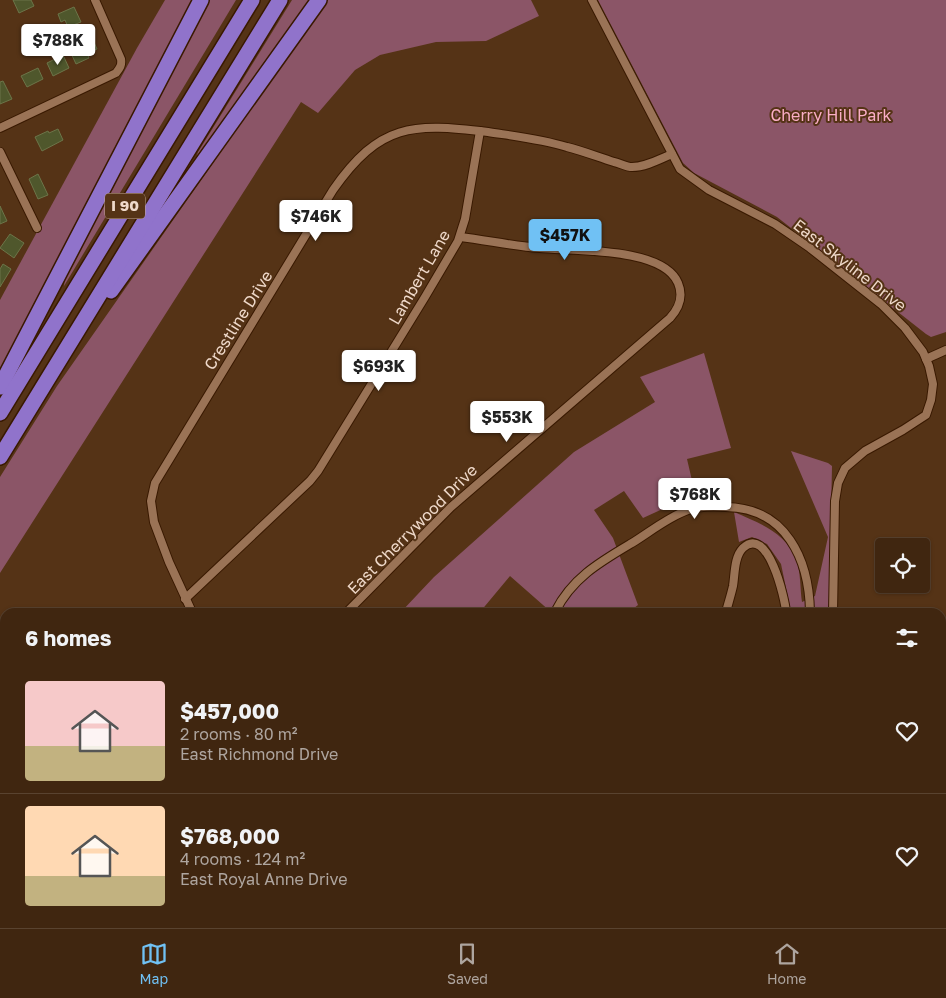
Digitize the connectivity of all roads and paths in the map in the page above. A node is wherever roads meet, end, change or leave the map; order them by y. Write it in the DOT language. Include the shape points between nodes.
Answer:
graph roads {
  1 [pos="95,0"];
  2 [pos="201,0"];
  3 [pos="252,0"];
  4 [pos="280,0"];
  5 [pos="319,0"];
  6 [pos="592,0"];
  7 [pos="0,128"];
  8 [pos="480,131"];
  9 [pos="0,152"];
  10 [pos="672,154"];
  11 [pos="37,228"];
  12 [pos="460,237"];
  13 [pos="946,350"];
  14 [pos="926,359"];
  15 [pos="52,370"];
  16 [pos="0,386"];
  17 [pos="0,413"];
  18 [pos="0,456"];
  19 [pos="185,599"];
  20 [pos="190,608"];
  21 [pos="351,608"];
  22 [pos="558,608"];
  23 [pos="727,608"];
  24 [pos="785,608"];
  25 [pos="810,608"];
  26 [pos="833,608"];
  1 -- 7 [label="street" via="121,59 121,67 116,73"];
  2 -- 16 [label="highway, I 90"];
  3 -- 17 [label="highway, I 90"];
  4 -- 15 [label="highway, I 90"];
  5 -- 15 [label="highway"];
  6 -- 10 [label="street, East Skyline Drive"];
  8 -- 10 [label="street, Crestline Drive" via="565,146 632,167"];
  8 -- 12 [label="street, Lambert Lane"];
  8 -- 19 [label="street, Crestline Drive" via="431,127 397,133 356,160 333,190 155,483 152,513"];
  9 -- 11 [label="street"];
  10 -- 14 [label="street, East Skyline Drive" via="680,169 695,181 775,224 859,286 905,328"];
  12 -- 19 [label="street, Lambert Lane" via="318,471"];
  12 -- 21 [label="street, East Cherrywood Drive" via="638,257 670,270 677,280 680,300 670,318 451,507"];
  13 -- 14 [label="street"];
  14 -- 26 [label="street, East Skyline Drive" via="933,384 926,415 865,451 845,468 838,483"];
  15 -- 18 [label="highway, I 90"];
  19 -- 20 [label="street, Crestline Drive"];
  22 -- 25 [label="street" via="574,584 602,561 687,510 717,506 752,512 784,531 797,549 804,569"];
  23 -- 24 [label="street" via="740,553 752,544 761,547 776,570"];
}
